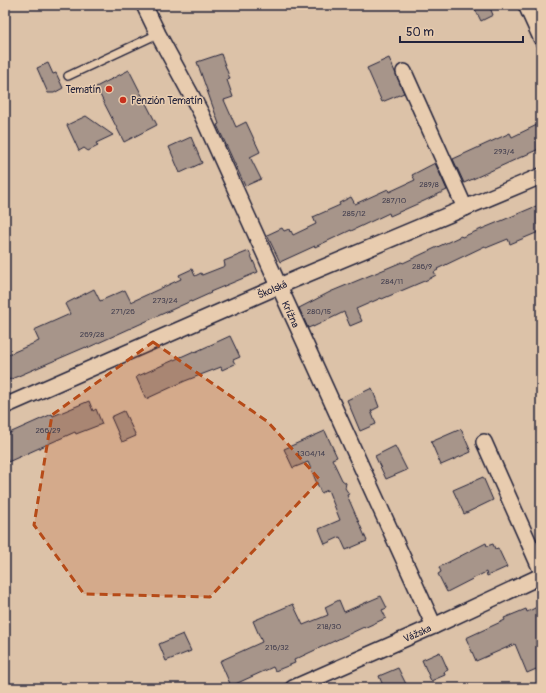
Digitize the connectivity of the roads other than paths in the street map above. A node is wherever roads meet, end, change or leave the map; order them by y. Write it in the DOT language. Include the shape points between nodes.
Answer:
graph roads {
  1 [pos="144,5"];
  2 [pos="526,5"];
  3 [pos="158,34"];
  4 [pos="541,38"];
  5 [pos="404,72"];
  6 [pos="68,76"];
  7 [pos="541,176"];
  8 [pos="464,208"];
  9 [pos="279,286"];
  10 [pos="5,406"];
  11 [pos="484,442"];
  12 [pos="541,570"];
  13 [pos="541,576"];
  14 [pos="434,626"];
  15 [pos="292,688"];
  1 -- 3 [label="street, Krížna"];
  2 -- 4 [label="street"];
  3 -- 6 [label="lane"];
  3 -- 9 [label="street, Krížna" via="201,113"];
  5 -- 8 [label="street"];
  7 -- 8 [label="street, Školská"];
  8 -- 9 [label="street, Školská"];
  9 -- 10 [label="street, Školská"];
  9 -- 14 [label="street, Krížna"];
  11 -- 12 [label="street"];
  13 -- 14 [label="street, Vážska"];
  14 -- 15 [label="street, Vážska"];
}
